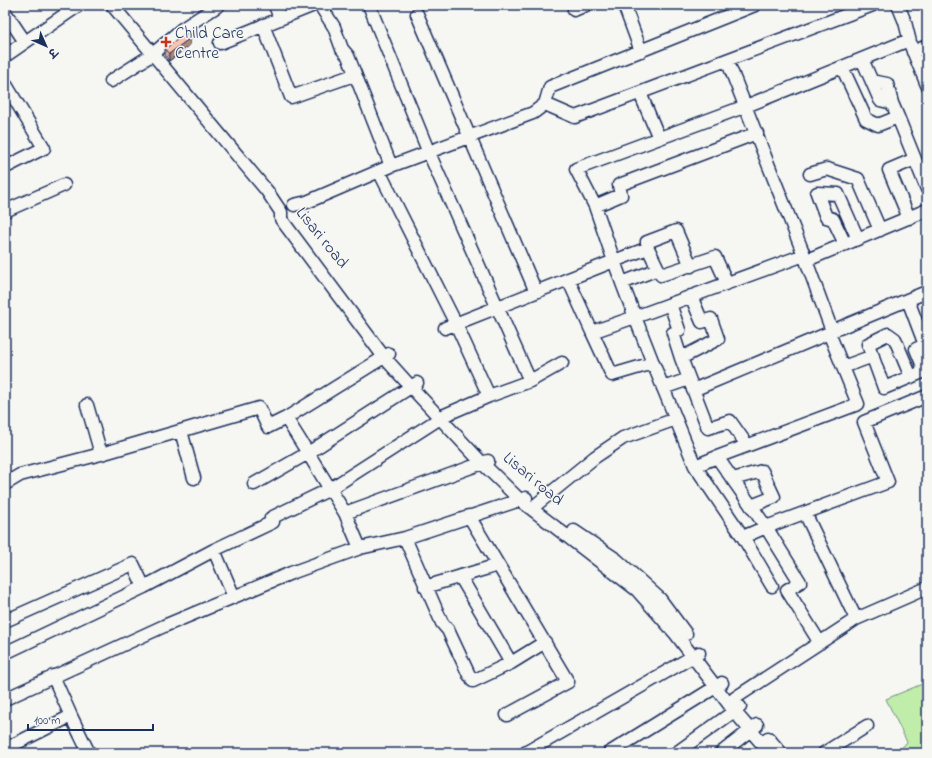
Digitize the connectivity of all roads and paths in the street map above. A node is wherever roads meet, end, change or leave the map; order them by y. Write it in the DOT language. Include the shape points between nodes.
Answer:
graph roads {
  1 [pos="79,5"];
  2 [pos="219,5"];
  3 [pos="275,5"];
  4 [pos="314,5"];
  5 [pos="320,5"];
  6 [pos="369,5"];
  7 [pos="586,5"];
  8 [pos="624,5"];
  9 [pos="755,5"];
  10 [pos="873,5"];
  11 [pos="898,5"];
  12 [pos="116,6"];
  13 [pos="574,10"];
  14 [pos="5,12"];
  15 [pos="417,14"];
  16 [pos="280,19"];
  17 [pos="263,25"];
  18 [pos="909,40"];
  19 [pos="25,42"];
  20 [pos="220,43"];
  21 [pos="927,46"];
  22 [pos="641,51"];
  23 [pos="913,52"];
  24 [pos="153,54"];
  25 [pos="5,56"];
  26 [pos="862,59"];
  27 [pos="727,60"];
  28 [pos="842,67"];
  29 [pos="354,74"];
  30 [pos="111,81"];
  31 [pos="5,82"];
  32 [pos="927,85"];
  33 [pos="640,93"];
  34 [pos="542,106"];
  35 [pos="746,106"];
  36 [pos="898,117"];
  37 [pos="757,133"];
  38 [pos="468,134"];
  39 [pos="659,138"];
  40 [pos="427,149"];
  41 [pos="915,159"];
  42 [pos="5,161"];
  43 [pos="390,163"];
  44 [pos="379,171"];
  45 [pos="810,174"];
  46 [pos="64,185"];
  47 [pos="333,187"];
  48 [pos="927,190"];
  49 [pos="595,206"];
  50 [pos="927,210"];
  51 [pos="5,211"];
  52 [pos="281,212"];
  53 [pos="847,214"];
  54 [pos="909,218"];
  55 [pos="834,219"];
  56 [pos="880,230"];
  57 [pos="858,238"];
  58 [pos="845,244"];
  59 [pos="648,248"];
  60 [pos="805,257"];
  61 [pos="614,261"];
  62 [pos="690,266"];
  63 [pos="658,270"];
  64 [pos="568,279"];
  65 [pos="622,283"];
  66 [pos="727,283"];
  67 [pos="536,292"];
  68 [pos="924,293"];
  69 [pos="692,296"];
  70 [pos="908,300"];
  71 [pos="670,304"];
  72 [pos="497,307"];
  73 [pos="635,317"];
  74 [pos="451,326"];
  75 [pos="592,332"];
  76 [pos="831,332"];
  77 [pos="387,355"];
  78 [pos="872,356"];
  79 [pos="681,358"];
  80 [pos="562,363"];
  81 [pos="653,363"];
  82 [pos="843,367"];
  83 [pos="926,371"];
  84 [pos="911,377"];
  85 [pos="530,380"];
  86 [pos="691,384"];
  87 [pos="414,385"];
  88 [pos="663,388"];
  89 [pos="489,396"];
  90 [pos="927,396"];
  91 [pos="858,404"];
  92 [pos="87,405"];
  93 [pos="443,417"];
  94 [pos="286,418"];
  95 [pos="676,419"];
  96 [pos="864,422"];
  97 [pos="182,431"];
  98 [pos="747,446"];
  99 [pos="308,453"];
  100 [pos="101,454"];
  101 [pos="717,456"];
  102 [pos="485,462"];
  103 [pos="695,466"];
  104 [pos="194,478"];
  105 [pos="732,479"];
  106 [pos="5,484"];
  107 [pos="254,484"];
  108 [pos="330,488"];
  109 [pos="529,500"];
  110 [pos="751,506"];
  111 [pos="345,513"];
  112 [pos="805,513"];
  113 [pos="469,516"];
  114 [pos="766,527"];
  115 [pos="743,537"];
  116 [pos="405,538"];
  117 [pos="360,548"];
  118 [pos="214,550"];
  119 [pos="498,565"];
  120 [pos="460,576"];
  121 [pos="144,586"];
  122 [pos="772,586"];
  123 [pos="425,587"];
  124 [pos="927,588"];
  125 [pos="234,597"];
  126 [pos="856,619"];
  127 [pos="5,621"];
  128 [pos="545,642"];
  129 [pos="820,643"];
  130 [pos="5,653"];
  131 [pos="697,655"];
  132 [pos="510,663"];
  133 [pos="54,676"];
  134 [pos="719,684"];
  135 [pos="5,698"];
  136 [pos="737,705"];
  137 [pos="508,715"];
  138 [pos="71,716"];
  139 [pos="867,726"];
  140 [pos="754,728"];
  141 [pos="5,749"];
  142 [pos="89,753"];
  143 [pos="525,753"];
  144 [pos="609,753"];
  145 [pos="676,753"];
  146 [pos="721,753"];
  147 [pos="770,753"];
  148 [pos="780,753"];
  149 [pos="824,753"];
  1 -- 19 [label="street"];
  2 -- 24 [label="street" via="182,29"];
  3 -- 16 [label="street"];
  4 -- 16 [label="street"];
  5 -- 29 [label="street" via="334,27"];
  6 -- 40 [label="street"];
  7 -- 13 [label="street"];
  8 -- 22 [label="street"];
  9 -- 22 [label="street"];
  10 -- 27 [label="street"];
  11 -- 18 [label="street"];
  12 -- 24 [label="street, Lisari road"];
  14 -- 19 [label="street"];
  15 -- 38 [label="street"];
  16 -- 17 [label="street"];
  17 -- 20 [label="street"];
  17 -- 29 [label="street" via="291,97"];
  18 -- 23 [label="street"];
  18 -- 26 [label="street"];
  19 -- 25 [label="street"];
  21 -- 23 [label="street"];
  22 -- 34 [label="street" via="550,87"];
  23 -- 32 [label="street"];
  24 -- 30 [label="street"];
  24 -- 52 [label="street, Lisari road" via="267,191"];
  26 -- 28 [label="street"];
  26 -- 36 [label="street" via="872,81 887,84"];
  27 -- 33 [label="street"];
  27 -- 35 [label="street"];
  28 -- 35 [label="street"];
  28 -- 36 [label="street" via="866,119 878,125"];
  29 -- 43 [label="street"];
  31 -- 42 [label="street" via="44,148 8,166"];
  33 -- 34 [label="street" via="575,118"];
  33 -- 39 [label="street"];
  34 -- 38 [label="street" via="533,112 523,113"];
  35 -- 37 [label="street"];
  35 -- 39 [label="street"];
  36 -- 41 [label="street"];
  37 -- 49 [label="street" via="619,185 621,195"];
  37 -- 60 [label="street"];
  38 -- 40 [label="street"];
  38 -- 67 [label="street"];
  39 -- 49 [label="street" via="576,169"];
  40 -- 43 [label="street"];
  40 -- 72 [label="street"];
  41 -- 48 [label="street"];
  41 -- 54 [label="street" via="889,170"];
  43 -- 44 [label="street"];
  43 -- 47 [label="street"];
  44 -- 47 [label="street"];
  44 -- 74 [label="street"];
  45 -- 56 [label="street" via="827,170 858,179"];
  46 -- 51 [label="street"];
  47 -- 52 [label="street" via="307,202"];
  49 -- 61 [label="street"];
  50 -- 54 [label="street"];
  52 -- 77 [label="street, Lisari road" via="281,219"];
  53 -- 55 [label="street"];
  53 -- 55 [label="street" via="838,194 817,194 826,217"];
  53 -- 57 [label="street"];
  54 -- 56 [label="street"];
  55 -- 58 [label="street"];
  56 -- 57 [label="street"];
  57 -- 58 [label="street"];
  58 -- 60 [label="street"];
  59 -- 61 [label="street"];
  59 -- 62 [label="street" via="647,242 676,231"];
  59 -- 63 [label="street"];
  60 -- 66 [label="street"];
  60 -- 76 [label="street"];
  61 -- 64 [label="street"];
  61 -- 65 [label="street"];
  62 -- 63 [label="street" via="661,275"];
  62 -- 66 [label="street" via="715,257"];
  63 -- 65 [label="street"];
  64 -- 67 [label="street"];
  64 -- 75 [label="street"];
  65 -- 73 [label="street"];
  66 -- 69 [label="street"];
  67 -- 72 [label="street"];
  68 -- 70 [label="street"];
  69 -- 71 [label="street"];
  69 -- 79 [label="street" via="702,322 711,319 718,338"];
  70 -- 76 [label="street"];
  70 -- 83 [label="street" via="924,345 916,349"];
  71 -- 73 [label="street"];
  71 -- 79 [label="street" via="680,330 672,333"];
  72 -- 74 [label="street"];
  72 -- 85 [label="street"];
  73 -- 75 [label="street"];
  73 -- 81 [label="street"];
  74 -- 89 [label="street"];
  75 -- 81 [label="street" via="612,375"];
  76 -- 82 [label="street"];
  76 -- 86 [label="street"];
  77 -- 87 [label="street, Lisari road"];
  77 -- 94 [label="street"];
  78 -- 82 [label="street"];
  78 -- 84 [label="street" via="884,388"];
  78 -- 84 [label="street" via="868,344 888,334 895,339"];
  79 -- 86 [label="street"];
  80 -- 85 [label="street"];
  81 -- 88 [label="street"];
  82 -- 91 [label="street"];
  83 -- 84 [label="street"];
  85 -- 89 [label="street"];
  86 -- 88 [label="street"];
  86 -- 98 [label="street" via="708,428 730,421"];
  87 -- 93 [label="street, Lisari road"];
  87 -- 99 [label="street"];
  88 -- 95 [label="street"];
  89 -- 93 [label="street"];
  90 -- 96 [label="street"];
  91 -- 96 [label="street"];
  91 -- 98 [label="street"];
  92 -- 100 [label="street"];
  93 -- 102 [label="street, Lisari road"];
  93 -- 108 [label="street"];
  94 -- 97 [label="street" via="268,427 259,408"];
  94 -- 99 [label="street"];
  95 -- 103 [label="street"];
  95 -- 109 [label="street" via="624,438"];
  96 -- 112 [label="street" via="888,482"];
  97 -- 100 [label="street"];
  97 -- 104 [label="street"];
  98 -- 101 [label="street"];
  99 -- 107 [label="street"];
  99 -- 108 [label="street"];
  100 -- 106 [label="street" via="20,475"];
  101 -- 103 [label="street"];
  101 -- 105 [label="street"];
  102 -- 109 [label="street, Lisari road"];
  102 -- 111 [label="street"];
  103 -- 115 [label="street"];
  105 -- 110 [label="street"];
  105 -- 110 [label="street" via="762,471 774,497"];
  108 -- 111 [label="street"];
  108 -- 118 [label="street" via="271,518 273,522"];
  109 -- 113 [label="street"];
  109 -- 131 [label="street, Lisari road" via="636,590"];
  109 -- 131 [label="street, Lisari road" via="617,560 660,599"];
  110 -- 114 [label="street"];
  111 -- 117 [label="street"];
  112 -- 114 [label="street"];
  112 -- 126 [label="street"];
  113 -- 116 [label="street"];
  113 -- 119 [label="street"];
  114 -- 115 [label="street"];
  114 -- 129 [label="street" via="800,582 787,590"];
  115 -- 122 [label="street"];
  116 -- 117 [label="street"];
  116 -- 123 [label="street"];
  117 -- 125 [label="street"];
  118 -- 121 [label="street"];
  118 -- 125 [label="street"];
  119 -- 120 [label="street"];
  119 -- 128 [label="street"];
  120 -- 123 [label="street"];
  120 -- 132 [label="street"];
  121 -- 127 [label="street" via="133,564"];
  121 -- 130 [label="street"];
  123 -- 132 [label="street" via="471,678"];
  124 -- 126 [label="street"];
  125 -- 133 [label="street"];
  126 -- 129 [label="street"];
  128 -- 132 [label="street"];
  128 -- 137 [label="street" via="568,682"];
  129 -- 136 [label="street"];
  131 -- 134 [label="street, Lisari road"];
  131 -- 143 [label="street"];
  133 -- 135 [label="street"];
  133 -- 138 [label="street"];
  134 -- 136 [label="street, Lisari road"];
  134 -- 144 [label="street"];
  136 -- 140 [label="street, Lisari road"];
  136 -- 145 [label="street"];
  138 -- 141 [label="street"];
  138 -- 142 [label="street"];
  139 -- 149 [label="street"];
  140 -- 146 [label="street"];
  140 -- 147 [label="street, Lisari road"];
  140 -- 148 [label="street, Lisari road"];
}
